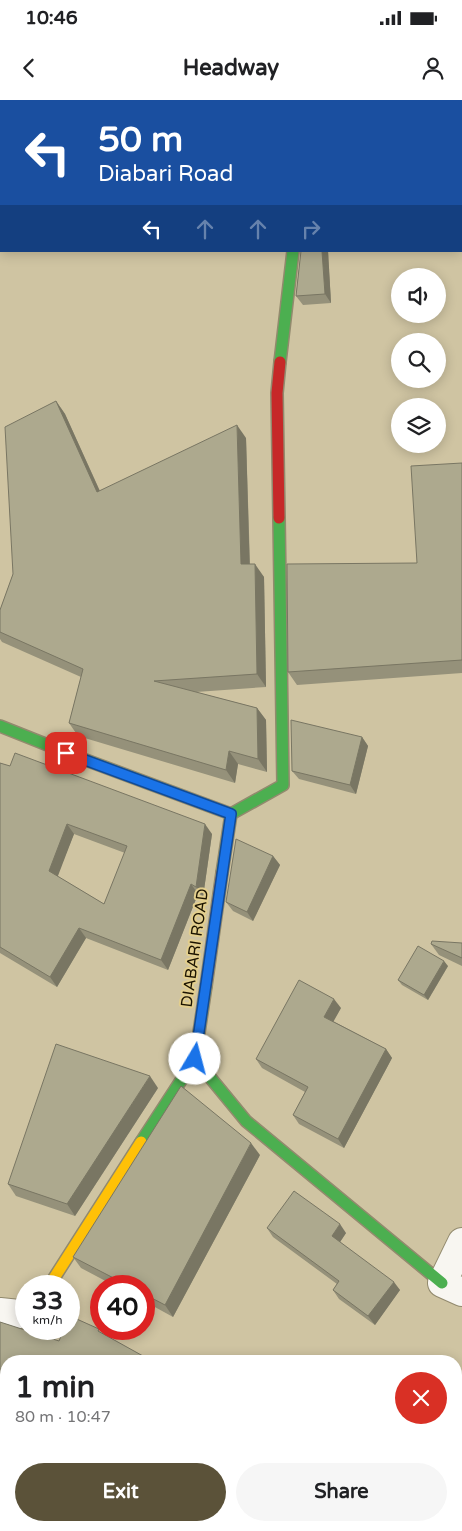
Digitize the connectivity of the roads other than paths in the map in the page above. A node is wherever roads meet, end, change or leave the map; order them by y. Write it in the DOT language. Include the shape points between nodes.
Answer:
graph roads {
  1 [pos="293,252"];
  2 [pos="0,726"];
  3 [pos="231,814"];
  4 [pos="195,1059"];
  5 [pos="462,1242"];
  6 [pos="56,1275"];
  7 [pos="452,1288"];
  8 [pos="0,1312"];
  9 [pos="15,1314"];
  1 -- 3 [label="street" via="277,393 283,784"];
  2 -- 3 [label="street"];
  3 -- 4 [label="street, DIABARI ROAD"];
  4 -- 6 [label="street"];
  4 -- 7 [label="street" via="246,1121"];
  5 -- 7 [label="street"];
  8 -- 9 [label="street"];
}
